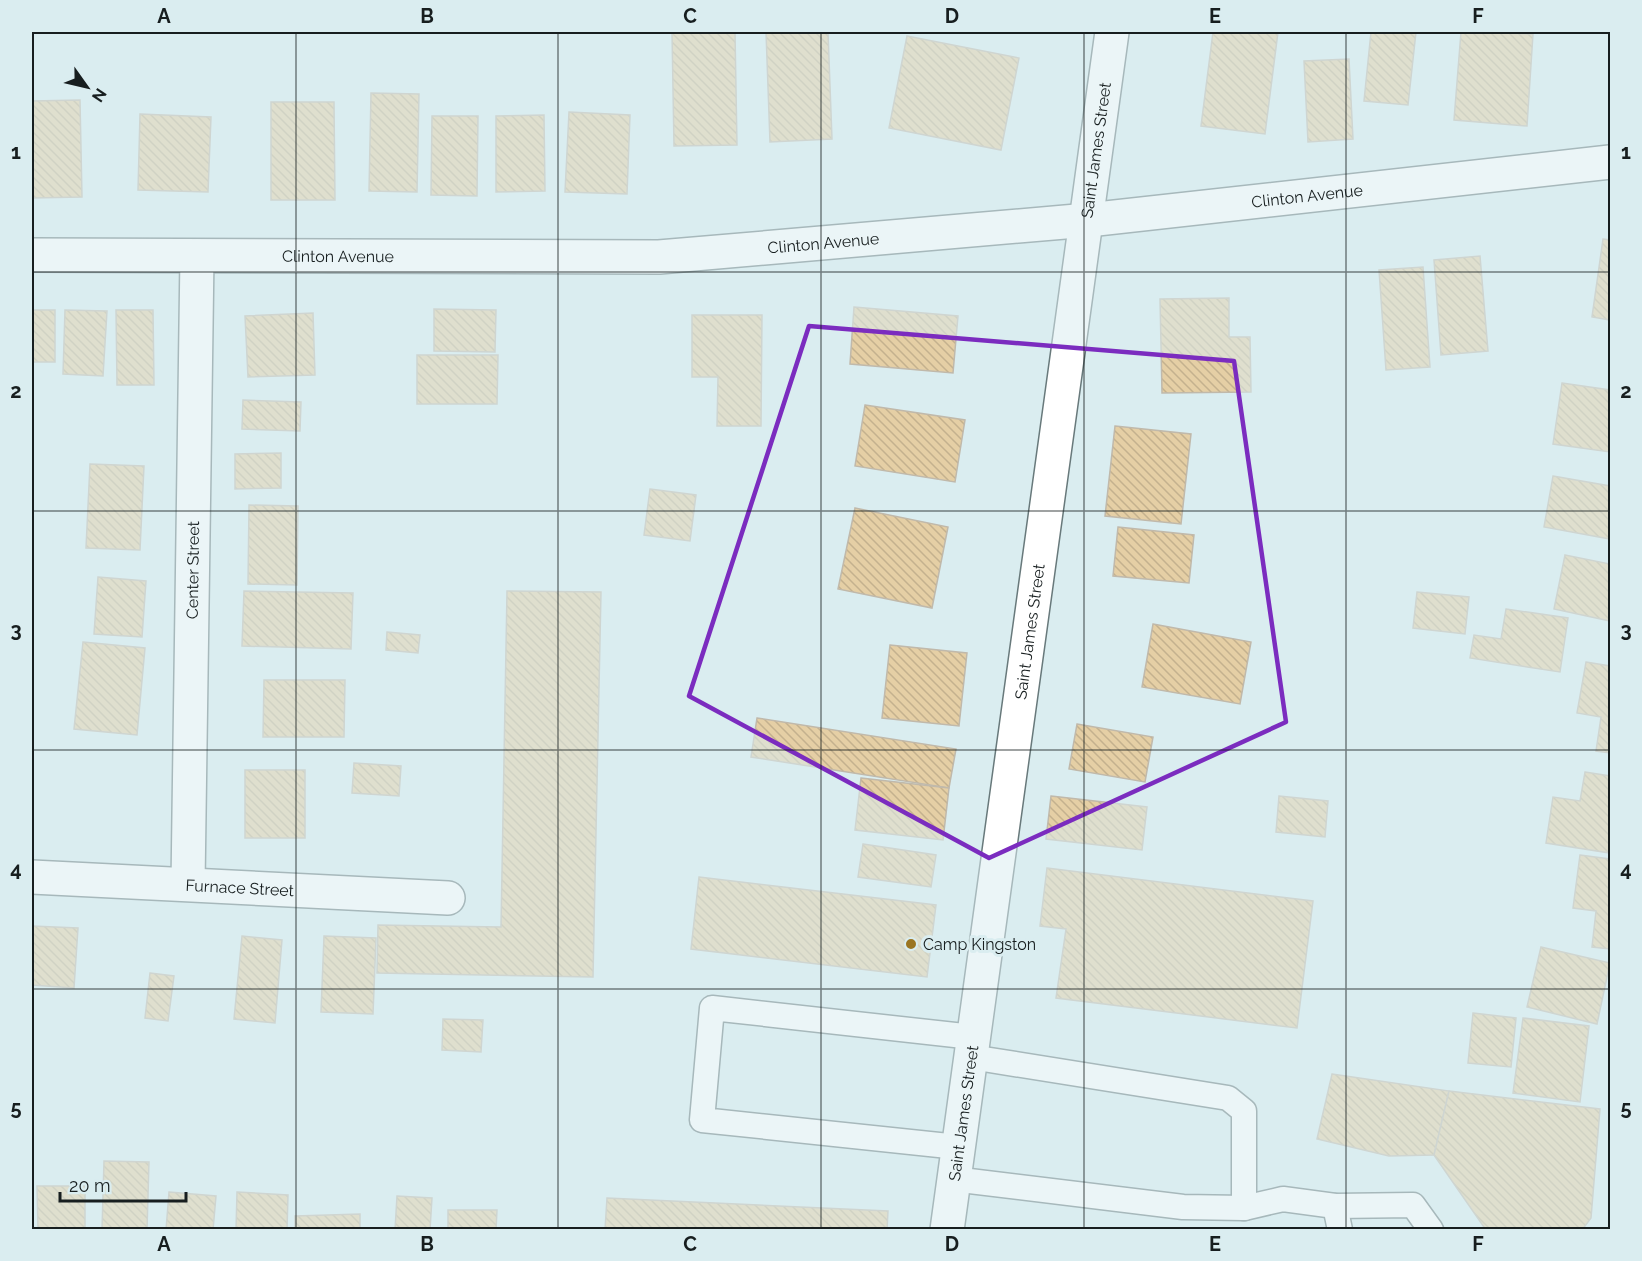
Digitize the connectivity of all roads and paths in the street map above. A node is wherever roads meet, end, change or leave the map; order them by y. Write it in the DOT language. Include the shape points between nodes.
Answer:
graph roads {
  1 [pos="1112,32"];
  2 [pos="1611,162"];
  3 [pos="1088,220"];
  4 [pos="32,255"];
  5 [pos="197,256"];
  6 [pos="32,877"];
  7 [pos="188,884"];
  8 [pos="448,898"];
  9 [pos="972,1047"];
  10 [pos="956,1163"];
  11 [pos="1335,1206"];
  12 [pos="1244,1208"];
  13 [pos="947,1230"];
  14 [pos="1340,1230"];
  15 [pos="1431,1230"];
  1 -- 3 [label="street, Saint James Street"];
  2 -- 3 [label="street, Clinton Avenue"];
  3 -- 5 [label="street, Clinton Avenue" via="659,257"];
  3 -- 9 [label="street, Saint James Street"];
  4 -- 5 [label="street, Clinton Avenue"];
  5 -- 7 [label="street, Center Street"];
  6 -- 7 [label="street, Furnace Street"];
  7 -- 8 [label="street, Furnace Street"];
  9 -- 10 [label="street, Saint James Street"];
  9 -- 10 [label="lane" via="712,1008 702,1120"];
  9 -- 12 [label="lane" via="1228,1098 1244,1111"];
  10 -- 12 [label="lane" via="1183,1207"];
  10 -- 13 [label="street, Saint James Street"];
  11 -- 12 [label="lane" via="1283,1199"];
  11 -- 14 [label="lane"];
  11 -- 15 [label="lane" via="1413,1205"];
}
